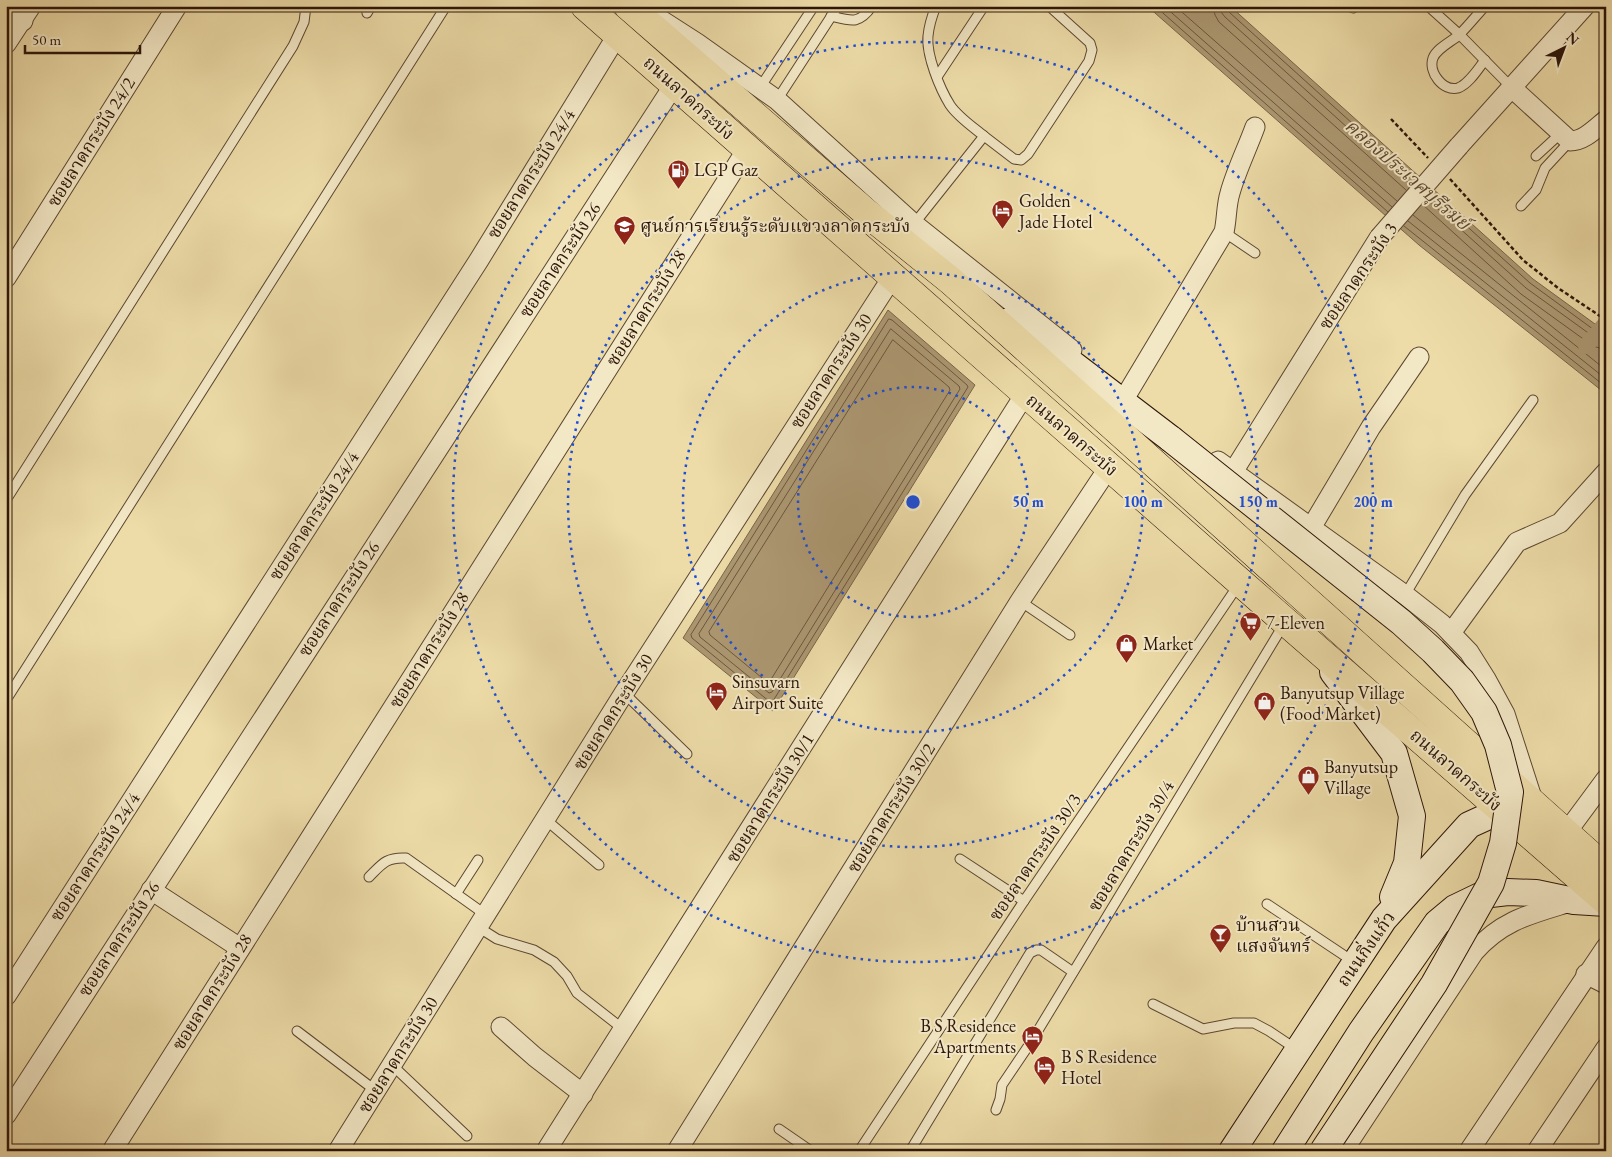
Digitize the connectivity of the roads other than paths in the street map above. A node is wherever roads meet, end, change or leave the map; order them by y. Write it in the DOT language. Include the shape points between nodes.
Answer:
graph roads {
  1 [pos="177,6"];
  2 [pos="306,6"];
  3 [pos="446,6"];
  4 [pos="585,6"];
  5 [pos="628,6"];
  6 [pos="640,6"];
  7 [pos="814,6"];
  8 [pos="838,6"];
  9 [pos="872,6"];
  10 [pos="936,6"];
  11 [pos="984,6"];
  12 [pos="1050,6"];
  13 [pos="1348,6"];
  14 [pos="1357,6"];
  15 [pos="1428,6"];
  16 [pos="1485,6"];
  17 [pos="1585,6"];
  18 [pos="6,7"];
  19 [pos="27,13"];
  20 [pos="831,16"];
  21 [pos="618,34"];
  22 [pos="1459,34"];
  23 [pos="6,44"];
  24 [pos="1485,60"];
  25 [pos="937,77"];
  26 [pos="674,85"];
  27 [pos="1512,88"];
  28 [pos="759,89"];
  29 [pos="777,100"];
  30 [pos="1606,120"];
  31 [pos="1256,127"];
  32 [pos="984,136"];
  33 [pos="1565,137"];
  34 [pos="747,149"];
  35 [pos="1536,156"];
  36 [pos="1521,206"];
  37 [pos="914,224"];
  38 [pos="1224,232"];
  39 [pos="1255,253"];
  40 [pos="893,276"];
  41 [pos="6,278"];
  42 [pos="951,282"];
  43 [pos="1419,358"];
  44 [pos="1025,394"];
  45 [pos="1127,394"];
  46 [pos="1533,400"];
  47 [pos="1109,466"];
  48 [pos="1233,472"];
  49 [pos="1606,472"];
  50 [pos="6,500"];
  51 [pos="1311,528"];
  52 [pos="1240,582"];
  53 [pos="1405,594"];
  54 [pos="1020,601"];
  55 [pos="1285,621"];
  56 [pos="1451,633"];
  57 [pos="1070,636"];
  58 [pos="1314,646"];
  59 [pos="624,693"];
  60 [pos="6,700"];
  61 [pos="687,754"];
  62 [pos="1606,779"];
  63 [pos="1502,810"];
  64 [pos="1540,810"];
  65 [pos="545,819"];
  66 [pos="1566,833"];
  67 [pos="960,859"];
  68 [pos="478,860"];
  69 [pos="598,865"];
  70 [pos="1606,869"];
  71 [pos="369,877"];
  72 [pos="151,890"];
  73 [pos="456,894"];
  74 [pos="1403,898"];
  75 [pos="1024,901"];
  76 [pos="1574,901"];
  77 [pos="1606,902"];
  78 [pos="1267,904"];
  79 [pos="1384,919"];
  80 [pos="482,921"];
  81 [pos="1437,923"];
  82 [pos="1606,947"];
  83 [pos="240,948"];
  84 [pos="1355,963"];
  85 [pos="1073,972"];
  86 [pos="1586,974"];
  87 [pos="1606,984"];
  88 [pos="6,996"];
  89 [pos="1153,1004"];
  90 [pos="501,1027"];
  91 [pos="624,1030"];
  92 [pos="297,1031"];
  93 [pos="1606,1048"];
  94 [pos="1298,1050"];
  95 [pos="392,1065"];
  96 [pos="376,1091"];
  97 [pos="583,1094"];
  98 [pos="996,1110"];
  99 [pos="6,1115"];
  100 [pos="779,1129"];
  101 [pos="467,1136"];
  102 [pos="112,1151"];
  103 [pos="338,1151"];
  104 [pos="546,1151"];
  105 [pos="677,1151"];
  106 [pos="811,1151"];
  107 [pos="859,1151"];
  108 [pos="910,1151"];
  109 [pos="1232,1151"];
  110 [pos="1285,1151"];
  111 [pos="1323,1151"];
  112 [pos="1343,1151"];
  113 [pos="1469,1151"];
  114 [pos="1536,1151"];
  1 -- 41 [label="street, ซอยลาดกระบัง 24/2"];
  2 -- 50 [label="lane" via="304,22 292,46"];
  3 -- 60 [label="lane"];
  4 -- 21 [label="main road, ถนนลาดกระบัง"];
  5 -- 42 [label="main road, ถนนลาดกระบัง"];
  6 -- 28 [label="street"];
  7 -- 28 [label="lane"];
  8 -- 20 [label="lane"];
  9 -- 20 [label="lane" via="861,19 851,21"];
  10 -- 25 [label="lane" via="928,38"];
  11 -- 25 [label="lane"];
  12 -- 32 [label="lane" via="1090,43 1089,61 1021,160 1014,159"];
  13 -- 14 [label="lane"];
  15 -- 22 [label="lane"];
  16 -- 22 [label="lane"];
  17 -- 27 [label="street, ซอยลาดกระบัง 3"];
  18 -- 19 [label="street"];
  19 -- 23 [label="street"];
  20 -- 29 [label="lane"];
  21 -- 26 [label="main road, ถนนลาดกระบัง"];
  21 -- 88 [label="street, ซอยลาดกระบัง 24/4" via="479,260"];
  22 -- 24 [label="lane"];
  22 -- 24 [label="lane" via="1434,56 1433,73 1441,83 1450,88 1462,86"];
  24 -- 27 [label="lane"];
  25 -- 32 [label="lane" via="951,106"];
  26 -- 34 [label="main road, ถนนลาดกระบัง"];
  26 -- 72 [label="street, ซอยลาดกระบัง 26"];
  27 -- 33 [label="street"];
  27 -- 48 [label="street, ซอยลาดกระบัง 3, bridge" via="1380,238"];
  28 -- 29 [label="street"];
  29 -- 37 [label="street"];
  30 -- 33 [label="street" via="1582,139"];
  31 -- 38 [label="street" via="1230,191"];
  32 -- 37 [label="lane"];
  33 -- 35 [label="lane"];
  33 -- 36 [label="lane" via="1545,168 1536,190"];
  34 -- 40 [label="main road, ถนนลาดกระบัง"];
  34 -- 83 [label="street, ซอยลาดกระบัง 28"];
  37 -- 45 [label="street"];
  38 -- 39 [label="lane"];
  38 -- 45 [label="street"];
  40 -- 44 [label="main road, ถนนลาดกระบัง"];
  40 -- 59 [label="street, ซอยลาดกระบัง 30"];
  42 -- 64 [label="main road, ถนนลาดกระบัง"];
  42 -- 111 [label="main road, bridge" via="1074,365 1400,622 1462,681 1484,712 1498,745 1510,792 1503,844 1491,883 1434,984"];
  43 -- 51 [label="street" via="1371,427"];
  44 -- 47 [label="main road, ถนนลาดกระบัง"];
  44 -- 91 [label="street, ซอยลาดกระบัง 30/1"];
  45 -- 48 [label="street"];
  46 -- 53 [label="lane" via="1466,495"];
  47 -- 52 [label="main road, ถนนลาดกระบัง"];
  47 -- 54 [label="street, ซอยลาดกระบัง 30/2"];
  48 -- 51 [label="street"];
  49 -- 56 [label="street" via="1560,523 1516,542"];
  51 -- 53 [label="street"];
  52 -- 55 [label="main road, ถนนลาดกระบัง"];
  52 -- 75 [label="lane, ซอยลาดกระบัง 30/3"];
  53 -- 56 [label="street"];
  54 -- 57 [label="lane"];
  54 -- 105 [label="street, ซอยลาดกระบัง 30/2"];
  55 -- 58 [label="main road, ถนนลาดกระบัง"];
  55 -- 85 [label="lane, ซอยลาดกระบัง 30/4"];
  56 -- 64 [label="street" via="1469,652 1504,714"];
  58 -- 63 [label="main road, ถนนลาดกระบัง"];
  58 -- 79 [label="main road" via="1394,752 1412,816 1408,864"];
  59 -- 61 [label="lane"];
  59 -- 65 [label="street, ซอยลาดกระบัง 30"];
  62 -- 66 [label="street"];
  63 -- 64 [label="main road"];
  63 -- 74 [label="main road, ถนนกิ่งแก้ว" via="1469,825"];
  63 -- 77 [label="main road, ถนนลาดกระบัง"];
  64 -- 66 [label="main road, ถนนลาดกระบัง"];
  65 -- 69 [label="lane"];
  65 -- 80 [label="street, ซอยลาดกระบัง 30"];
  66 -- 70 [label="main road, ถนนลาดกระบัง"];
  67 -- 75 [label="lane"];
  68 -- 73 [label="lane"];
  71 -- 73 [label="lane" via="383,862 395,857 406,858"];
  72 -- 83 [label="street"];
  72 -- 99 [label="street, ซอยลาดกระบัง 26"];
  73 -- 80 [label="lane"];
  74 -- 79 [label="main road, ถนนกิ่งแก้ว"];
  74 -- 81 [label="main road"];
  75 -- 107 [label="lane, ซอยลาดกระบัง 30/3"];
  76 -- 77 [label="main road"];
  76 -- 81 [label="main road" via="1536,893 1482,895 1455,908"];
  76 -- 112 [label="street" via="1515,920 1486,938"];
  78 -- 84 [label="lane"];
  79 -- 84 [label="main road, ถนนกิ่งแก้ว"];
  80 -- 91 [label="lane" via="497,939 534,950 554,962 568,976 577,993"];
  80 -- 95 [label="street, ซอยลาดกระบัง 30"];
  81 -- 110 [label="main road" via="1361,1032"];
  82 -- 86 [label="street"];
  83 -- 102 [label="street, ซอยลาดกระบัง 28"];
  84 -- 94 [label="main road, ถนนกิ่งแก้ว"];
  85 -- 98 [label="lane, ซอยลาดกระบัง 30/4" via="1002,1086"];
  85 -- 108 [label="lane" via="1041,950 1030,953"];
  86 -- 87 [label="street"];
  86 -- 113 [label="street"];
  89 -- 94 [label="lane" via="1203,1029 1254,1023"];
  90 -- 97 [label="street"];
  91 -- 97 [label="street, ซอยลาดกระบัง 30/1"];
  92 -- 96 [label="lane"];
  93 -- 114 [label="street"];
  94 -- 109 [label="main road, ถนนกิ่งแก้ว"];
  95 -- 96 [label="street, ซอยลาดกระบัง 30"];
  95 -- 101 [label="lane"];
  96 -- 103 [label="street, ซอยลาดกระบัง 30"];
  97 -- 104 [label="street, ซอยลาดกระบัง 30/1"];
  100 -- 106 [label="lane"];
}
